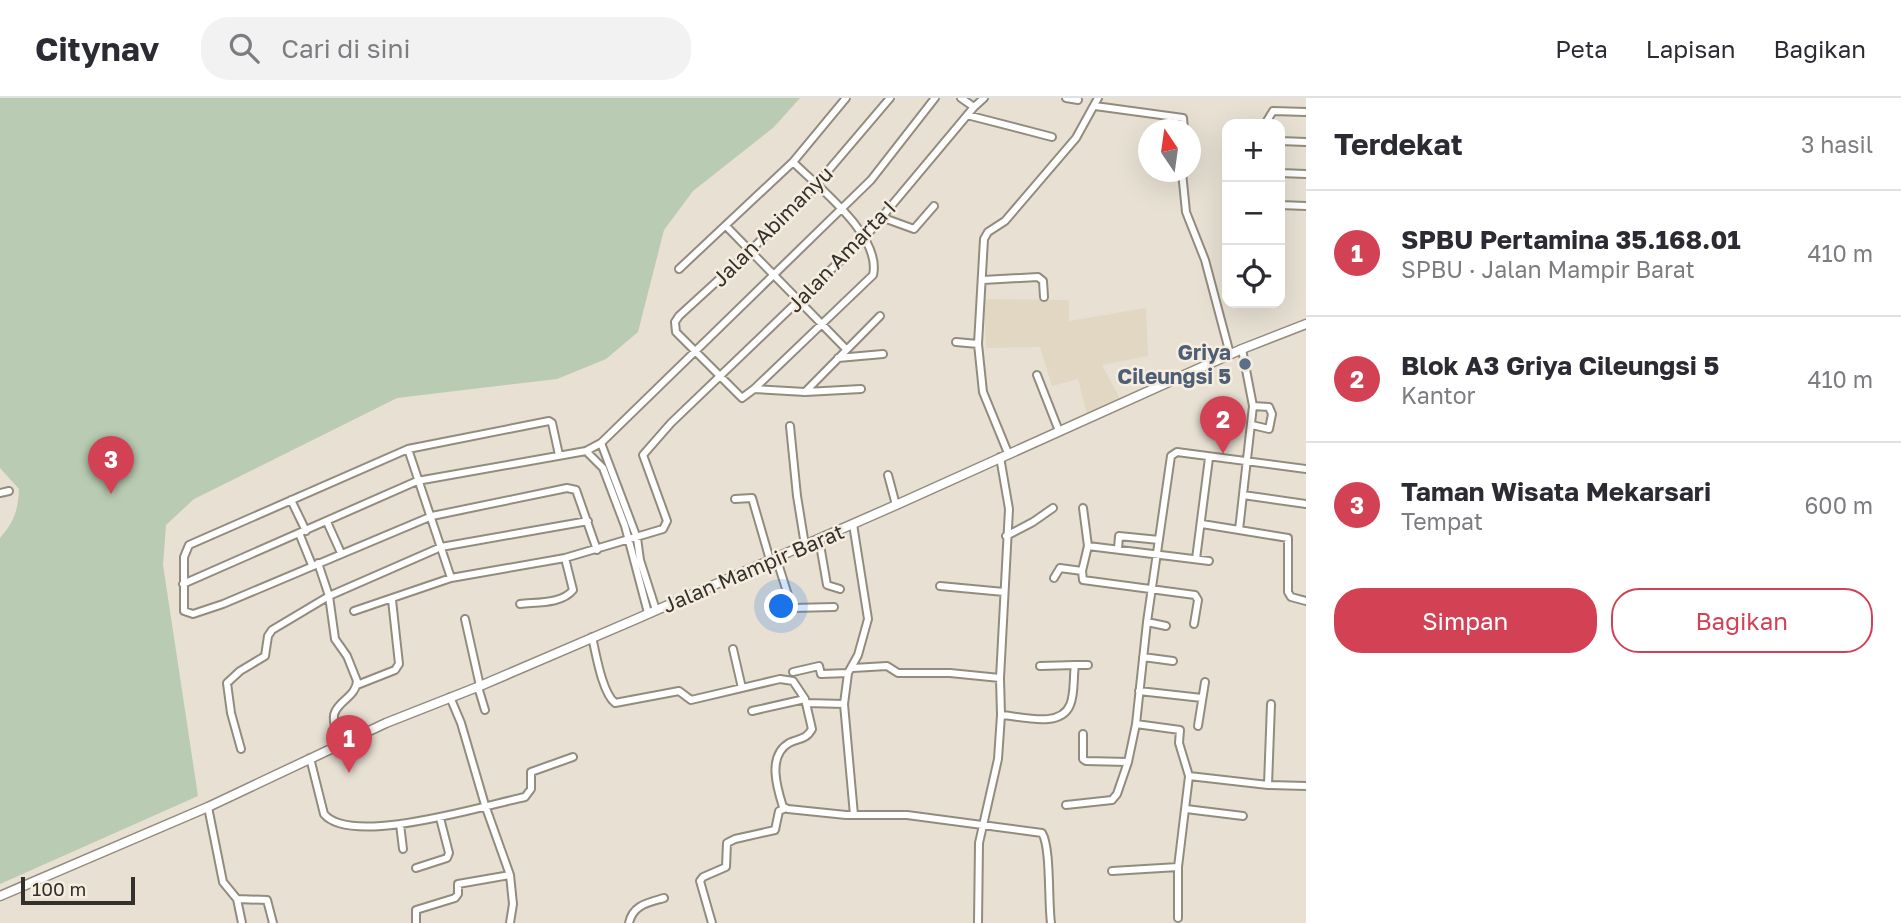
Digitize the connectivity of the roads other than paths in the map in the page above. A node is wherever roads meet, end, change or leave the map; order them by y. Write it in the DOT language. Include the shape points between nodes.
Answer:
graph roads {
  1 [pos="845,98"];
  2 [pos="890,98"];
  3 [pos="935,98"];
  4 [pos="961,98"];
  5 [pos="984,98"];
  6 [pos="1066,98"];
  7 [pos="1098,98"];
  8 [pos="1078,100"];
  9 [pos="1095,106"];
  10 [pos="974,107"];
  11 [pos="1306,112"];
  12 [pos="967,115"];
  13 [pos="1183,119"];
  14 [pos="1268,119"];
  15 [pos="1052,137"];
  16 [pos="1285,141"];
  17 [pos="1306,142"];
  18 [pos="793,162"];
  19 [pos="1285,173"];
  20 [pos="1306,174"];
  21 [pos="1183,182"];
  22 [pos="816,185"];
  23 [pos="1285,205"];
  24 [pos="1306,205"];
  25 [pos="934,206"];
  26 [pos="841,210"];
  27 [pos="881,217"];
  28 [pos="726,226"];
  29 [pos="866,236"];
  30 [pos="750,251"];
  31 [pos="679,269"];
  32 [pos="774,275"];
  33 [pos="983,280"];
  34 [pos="1044,297"];
  35 [pos="798,300"];
  36 [pos="880,316"];
  37 [pos="822,324"];
  38 [pos="1306,324"];
  39 [pos="956,342"];
  40 [pos="978,344"];
  41 [pos="846,349"];
  42 [pos="1242,349"];
  43 [pos="694,352"];
  44 [pos="883,354"];
  45 [pos="1230,354"];
  46 [pos="838,358"];
  47 [pos="1037,375"];
  48 [pos="720,377"];
  49 [pos="754,389"];
  50 [pos="861,389"];
  51 [pos="805,392"];
  52 [pos="1253,407"];
  53 [pos="1252,425"];
  54 [pos="790,426"];
  55 [pos="1059,431"];
  56 [pos="601,443"];
  57 [pos="408,449"];
  58 [pos="586,451"];
  59 [pos="559,455"];
  60 [pos="1004,455"];
  61 [pos="1209,458"];
  62 [pos="1247,463"];
  63 [pos="605,466"];
  64 [pos="1306,469"];
  65 [pos="888,475"];
  66 [pos="418,481"];
  67 [pos="9,491"];
  68 [pos="0,493"];
  69 [pos="1243,495"];
  70 [pos="735,499"];
  71 [pos="291,500"];
  72 [pos="1306,503"];
  73 [pos="896,505"];
  74 [pos="1053,508"];
  75 [pos="1083,508"];
  76 [pos="432,516"];
  77 [pos="588,521"];
  78 [pos="327,522"];
  79 [pos="853,524"];
  80 [pos="1202,524"];
  81 [pos="1239,530"];
  82 [pos="302,532"];
  83 [pos="1006,536"];
  84 [pos="633,538"];
  85 [pos="819,539"];
  86 [pos="1159,540"];
  87 [pos="805,545"];
  88 [pos="1088,546"];
  89 [pos="441,547"];
  90 [pos="597,550"];
  91 [pos="1118,550"];
  92 [pos="341,553"];
  93 [pos="1157,554"];
  94 [pos="565,558"];
  95 [pos="773,559"];
  96 [pos="1196,559"];
  97 [pos="1209,561"];
  98 [pos="315,564"];
  99 [pos="1082,571"];
  100 [pos="451,578"];
  101 [pos="1054,578"];
  102 [pos="183,584"];
  103 [pos="940,586"];
  104 [pos="840,589"];
  105 [pos="1152,589"];
  106 [pos="1004,592"];
  107 [pos="329,596"];
  108 [pos="392,600"];
  109 [pos="1306,601"];
  110 [pos="520,604"];
  111 [pos="834,607"];
  112 [pos="354,611"];
  113 [pos="652,612"];
  114 [pos="465,620"];
  115 [pos="1147,622"];
  116 [pos="1194,624"];
  117 [pos="1166,625"];
  118 [pos="592,637"];
  119 [pos="733,649"];
  120 [pos="1143,657"];
  121 [pos="1173,662"];
  122 [pos="1075,665"];
  123 [pos="1088,665"];
  124 [pos="1040,666"];
  125 [pos="850,670"];
  126 [pos="793,672"];
  127 [pos="1000,678"];
  128 [pos="1205,682"];
  129 [pos="357,685"];
  130 [pos="479,687"];
  131 [pos="741,688"];
  132 [pos="1139,691"];
  133 [pos="450,697"];
  134 [pos="1202,698"];
  135 [pos="806,701"];
  136 [pos="844,704"];
  137 [pos="1271,704"];
  138 [pos="485,710"];
  139 [pos="752,711"];
  140 [pos="1001,715"];
  141 [pos="1136,724"];
  142 [pos="1198,726"];
  143 [pos="1083,734"];
  144 [pos="341,745"];
  145 [pos="241,749"];
  146 [pos="573,757"];
  147 [pos="310,758"];
  148 [pos="1128,761"];
  149 [pos="1189,776"];
  150 [pos="1268,785"];
  151 [pos="1306,786"];
  152 [pos="485,805"];
  153 [pos="1066,805"];
  154 [pos="786,808"];
  155 [pos="204,809"];
  156 [pos="1186,809"];
  157 [pos="854,815"];
  158 [pos="1243,816"];
  159 [pos="440,818"];
  160 [pos="400,824"];
  161 [pos="982,825"];
  162 [pos="403,849"];
  163 [pos="1178,867"];
  164 [pos="416,868"];
  165 [pos="1112,871"];
  166 [pos="510,875"];
  167 [pos="0,896"];
  168 [pos="664,898"];
  169 [pos="237,900"];
  170 [pos="1178,918"];
  171 [pos="242,923"];
  172 [pos="273,923"];
  173 [pos="416,923"];
  174 [pos="510,923"];
  175 [pos="629,923"];
  176 [pos="712,923"];
  177 [pos="978,923"];
  178 [pos="1051,923"];
  1 -- 18 [label="street"];
  2 -- 22 [label="street, Jalan Abimanyu"];
  3 -- 26 [label="street" via="871,180"];
  4 -- 10 [label="street"];
  5 -- 10 [label="street, Jalan Amarta I"];
  6 -- 8 [label="street"];
  7 -- 9 [label="street"];
  9 -- 13 [label="street"];
  9 -- 33 [label="street" via="1076,138 1005,220 988,232"];
  10 -- 12 [label="street, Jalan Amarta I"];
  11 -- 14 [label="street" via="1273,111"];
  12 -- 15 [label="street"];
  12 -- 27 [label="street, Jalan Amarta I"];
  16 -- 17 [label="street"];
  18 -- 22 [label="street"];
  18 -- 28 [label="street"];
  19 -- 20 [label="street"];
  21 -- 45 [label="street" via="1186,212 1205,260"];
  22 -- 26 [label="street"];
  22 -- 30 [label="street, Jalan Abimanyu"];
  23 -- 24 [label="street"];
  25 -- 27 [label="street" via="914,229"];
  26 -- 29 [label="street"];
  26 -- 32 [label="street"];
  27 -- 29 [label="street, Jalan Amarta I"];
  28 -- 30 [label="street"];
  28 -- 31 [label="street"];
  29 -- 35 [label="street, Jalan Amarta I"];
  29 -- 37 [label="street" via="873,275"];
  30 -- 32 [label="street"];
  30 -- 43 [label="street, Jalan Abimanyu" via="675,323 676,332"];
  32 -- 35 [label="street"];
  32 -- 43 [label="street"];
  33 -- 34 [label="street" via="1038,277 1043,281"];
  33 -- 40 [label="street"];
  35 -- 37 [label="street"];
  35 -- 48 [label="street, Jalan Amarta I"];
  36 -- 41 [label="street"];
  37 -- 41 [label="street"];
  37 -- 49 [label="street"];
  38 -- 42 [label="street, Jalan Mampir Barat"];
  39 -- 40 [label="street"];
  40 -- 60 [label="street" via="983,392"];
  41 -- 46 [label="street"];
  42 -- 45 [label="street, Jalan Mampir Barat"];
  42 -- 52 [label="street"];
  43 -- 48 [label="street"];
  43 -- 56 [label="street"];
  44 -- 46 [label="street"];
  45 -- 55 [label="street, Jalan Mampir Barat"];
  46 -- 51 [label="street"];
  47 -- 55 [label="street"];
  48 -- 49 [label="street" via="742,398"];
  48 -- 84 [label="street, Jalan Amarta I" via="643,455 667,521 663,529"];
  49 -- 51 [label="street"];
  50 -- 51 [label="street"];
  52 -- 53 [label="street"];
  52 -- 53 [label="street" via="1269,407 1272,414 1269,429"];
  53 -- 62 [label="street"];
  54 -- 87 [label="street"];
  55 -- 60 [label="street, Jalan Mampir Barat"];
  56 -- 58 [label="street"];
  56 -- 63 [label="street"];
  57 -- 59 [label="street" via="549,421"];
  57 -- 66 [label="street"];
  57 -- 71 [label="street"];
  58 -- 59 [label="street"];
  58 -- 63 [label="street"];
  59 -- 66 [label="street"];
  60 -- 73 [label="street, Jalan Mampir Barat"];
  60 -- 83 [label="street" via="1009,509"];
  61 -- 62 [label="street"];
  61 -- 80 [label="street"];
  61 -- 86 [label="street" via="1177,452 1171,456"];
  62 -- 64 [label="street"];
  62 -- 69 [label="street"];
  63 -- 84 [label="street"];
  65 -- 73 [label="street"];
  66 -- 76 [label="street"];
  66 -- 78 [label="street"];
  67 -- 68 [label="street"];
  69 -- 72 [label="street"];
  69 -- 81 [label="street"];
  70 -- 95 [label="street" via="752,498"];
  71 -- 82 [label="street"];
  71 -- 102 [label="street" via="189,545"];
  73 -- 79 [label="street, Jalan Mampir Barat"];
  74 -- 83 [label="street"];
  75 -- 88 [label="street"];
  76 -- 77 [label="street" via="571,487"];
  76 -- 89 [label="street"];
  76 -- 92 [label="street"];
  77 -- 89 [label="street"];
  77 -- 90 [label="street"];
  78 -- 82 [label="street"];
  78 -- 92 [label="street"];
  79 -- 85 [label="street, Jalan Mampir Barat"];
  79 -- 125 [label="street" via="868,620"];
  80 -- 81 [label="street"];
  80 -- 96 [label="street"];
  81 -- 109 [label="street" via="1288,538 1288,592"];
  82 -- 98 [label="street"];
  82 -- 102 [label="street"];
  83 -- 106 [label="street"];
  84 -- 90 [label="street"];
  84 -- 113 [label="street"];
  85 -- 87 [label="street, Jalan Mampir Barat"];
  85 -- 104 [label="street" via="827,585"];
  86 -- 91 [label="street" via="1119,536"];
  86 -- 93 [label="street"];
  87 -- 95 [label="street, Jalan Mampir Barat"];
  88 -- 91 [label="street"];
  88 -- 99 [label="street"];
  89 -- 100 [label="street"];
  89 -- 107 [label="street"];
  90 -- 94 [label="street"];
  91 -- 93 [label="street"];
  92 -- 98 [label="street"];
  93 -- 96 [label="street"];
  93 -- 105 [label="street"];
  94 -- 100 [label="street"];
  94 -- 110 [label="street" via="573,590 570,594"];
  95 -- 111 [label="street" via="792,608"];
  95 -- 113 [label="street, Jalan Mampir Barat"];
  96 -- 97 [label="street"];
  98 -- 102 [label="street" via="192,614 184,611"];
  98 -- 107 [label="street"];
  99 -- 101 [label="street" via="1060,568"];
  99 -- 105 [label="street" via="1083,580"];
  100 -- 108 [label="street"];
  103 -- 106 [label="street"];
  105 -- 115 [label="street"];
  105 -- 116 [label="street" via="1196,596"];
  106 -- 127 [label="street"];
  107 -- 129 [label="street" via="335,639"];
  107 -- 145 [label="street" via="272,629 265,656 227,683"];
  108 -- 112 [label="street"];
  108 -- 129 [label="street" via="398,667"];
  113 -- 118 [label="street, Jalan Mampir Barat"];
  114 -- 130 [label="street"];
  115 -- 117 [label="street"];
  115 -- 120 [label="street"];
  118 -- 130 [label="street, Jalan Mampir Barat"];
  118 -- 131 [label="street" via="605,686 615,703 679,691 691,700"];
  119 -- 131 [label="street"];
  120 -- 121 [label="street"];
  120 -- 132 [label="street"];
  122 -- 123 [label="street"];
  122 -- 124 [label="street"];
  122 -- 140 [label="street" via="1066,712 1051,719"];
  125 -- 126 [label="street" via="821,674 819,666"];
  125 -- 127 [label="street" via="887,666 898,673"];
  125 -- 136 [label="street"];
  127 -- 140 [label="street"];
  128 -- 134 [label="street"];
  129 -- 144 [label="street" via="335,710"];
  130 -- 133 [label="street, Jalan Mampir Barat"];
  130 -- 138 [label="street"];
  131 -- 135 [label="street" via="789,679"];
  132 -- 134 [label="street"];
  132 -- 141 [label="street"];
  133 -- 144 [label="street, Jalan Mampir Barat"];
  133 -- 152 [label="street"];
  134 -- 142 [label="street"];
  135 -- 136 [label="street"];
  135 -- 139 [label="street"];
  135 -- 154 [label="street" via="812,729 803,740 780,751 776,762 777,789"];
  136 -- 157 [label="street"];
  137 -- 150 [label="street"];
  140 -- 161 [label="street" via="998,759"];
  141 -- 148 [label="street"];
  141 -- 149 [label="street" via="1180,730"];
  143 -- 148 [label="street" via="1086,761"];
  144 -- 147 [label="street, Jalan Mampir Barat"];
  146 -- 152 [label="street" via="531,772 531,789 525,797"];
  147 -- 155 [label="street, Jalan Mampir Barat"];
  147 -- 160 [label="street" via="329,820 346,825"];
  148 -- 153 [label="street" via="1112,800"];
  149 -- 150 [label="street"];
  149 -- 156 [label="street"];
  150 -- 151 [label="street"];
  152 -- 159 [label="street"];
  152 -- 166 [label="street"];
  154 -- 157 [label="street"];
  154 -- 176 [label="street" via="779,811 775,830 727,843 726,867 703,877"];
  155 -- 167 [label="street, Jalan Mampir Barat"];
  155 -- 169 [label="street" via="223,882"];
  156 -- 158 [label="street"];
  156 -- 163 [label="street"];
  157 -- 161 [label="street" via="907,815"];
  159 -- 160 [label="street"];
  159 -- 164 [label="street" via="447,858"];
  160 -- 162 [label="street"];
  161 -- 177 [label="street"];
  161 -- 178 [label="street" via="1042,833 1046,838"];
  163 -- 165 [label="street"];
  163 -- 170 [label="street"];
  166 -- 173 [label="street" via="458,884 455,898 416,910"];
  166 -- 174 [label="street"];
  168 -- 175 [label="street" via="639,906"];
  169 -- 171 [label="street"];
  169 -- 172 [label="street" via="264,898"];
}
